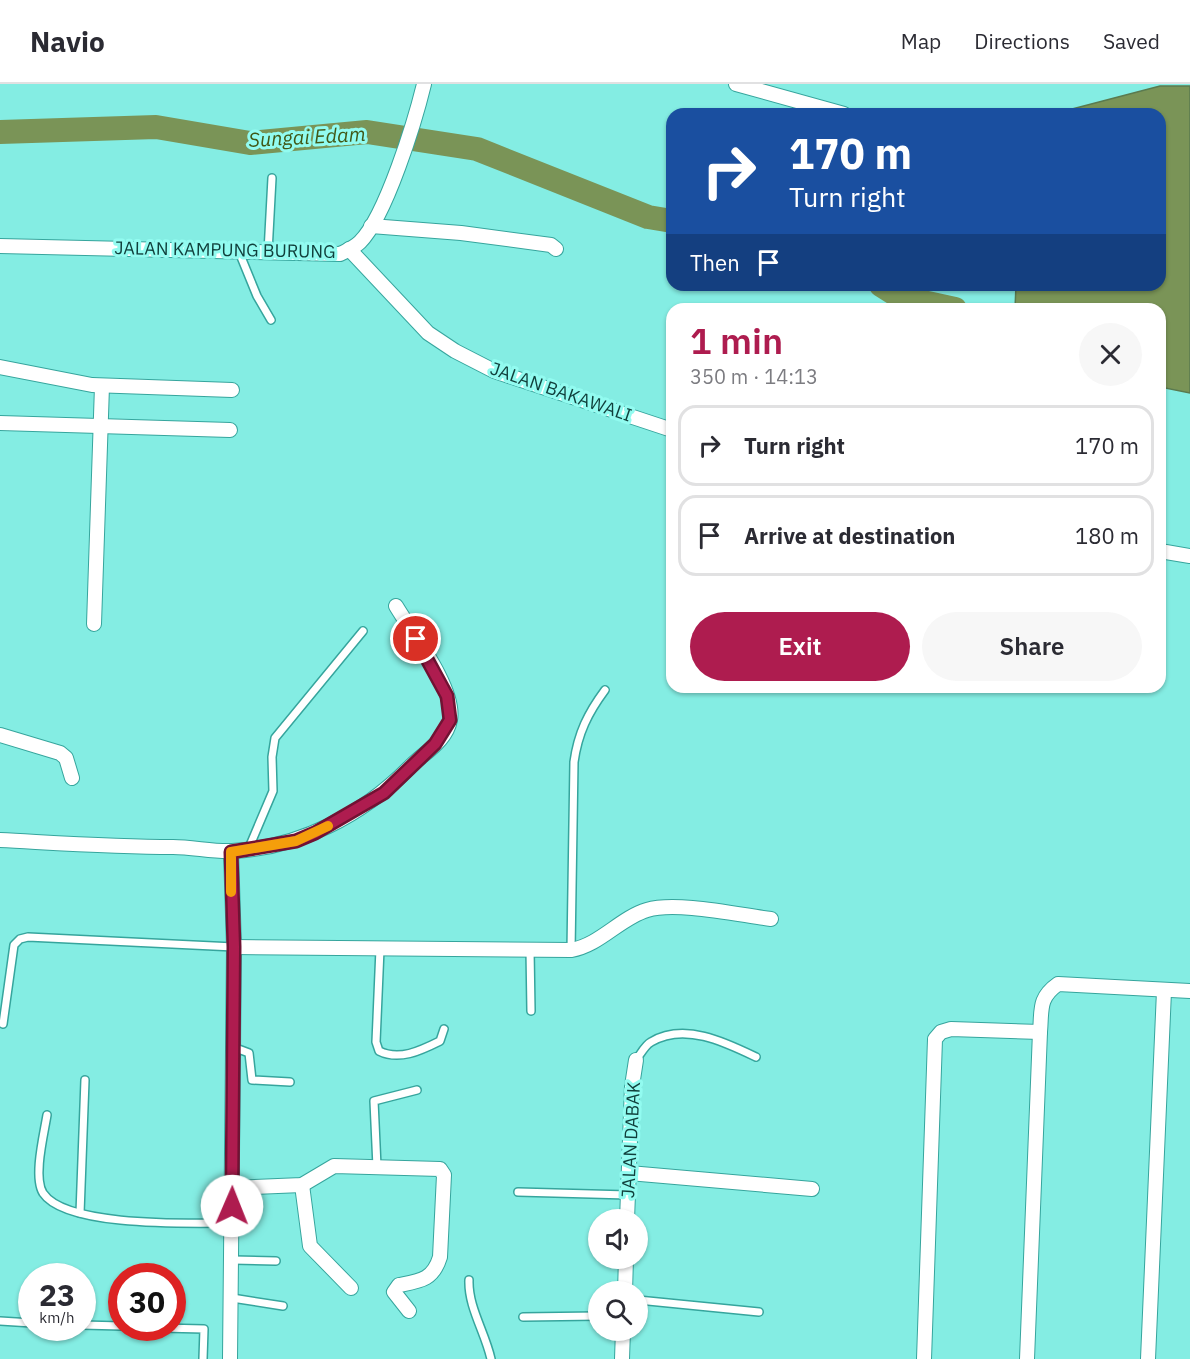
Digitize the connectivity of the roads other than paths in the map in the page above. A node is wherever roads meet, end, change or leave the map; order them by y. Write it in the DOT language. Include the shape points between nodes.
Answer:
graph roads {
  1 [pos="424,84"];
  2 [pos="736,84"];
  3 [pos="822,108"];
  4 [pos="272,178"];
  5 [pos="371,226"];
  6 [pos="0,246"];
  7 [pos="350,249"];
  8 [pos="556,249"];
  9 [pos="239,252"];
  10 [pos="268,252"];
  11 [pos="271,320"];
  12 [pos="0,367"];
  13 [pos="102,386"];
  14 [pos="232,390"];
  15 [pos="0,423"];
  16 [pos="100,428"];
  17 [pos="666,428"];
  18 [pos="230,430"];
  19 [pos="1166,552"];
  20 [pos="1190,556"];
  21 [pos="396,606"];
  22 [pos="94,624"];
  23 [pos="363,631"];
  24 [pos="605,690"];
  25 [pos="0,735"];
  26 [pos="72,778"];
  27 [pos="0,840"];
  28 [pos="248,849"];
  29 [pos="231,852"];
  30 [pos="771,919"];
  31 [pos="234,947"];
  32 [pos="380,949"];
  33 [pos="530,950"];
  34 [pos="571,950"];
  35 [pos="1164,991"];
  36 [pos="1190,991"];
  37 [pos="531,1011"];
  38 [pos="3,1024"];
  39 [pos="444,1029"];
  40 [pos="1040,1032"];
  41 [pos="233,1047"];
  42 [pos="756,1057"];
  43 [pos="636,1060"];
  44 [pos="85,1080"];
  45 [pos="290,1082"];
  46 [pos="417,1090"];
  47 [pos="47,1115"];
  48 [pos="377,1167"];
  49 [pos="629,1173"];
  50 [pos="302,1185"];
  51 [pos="233,1188"];
  52 [pos="812,1189"];
  53 [pos="518,1192"];
  54 [pos="628,1195"];
  55 [pos="627,1209"];
  56 [pos="80,1213"];
  57 [pos="232,1223"];
  58 [pos="233,1260"];
  59 [pos="276,1261"];
  60 [pos="469,1280"];
  61 [pos="351,1288"];
  62 [pos="232,1298"];
  63 [pos="648,1301"];
  64 [pos="283,1306"];
  65 [pos="409,1311"];
  66 [pos="759,1312"];
  67 [pos="588,1316"];
  68 [pos="523,1317"];
  69 [pos="0,1322"];
  70 [pos="18,1323"];
  71 [pos="186,1329"];
  72 [pos="623,1341"];
  73 [pos="203,1359"];
  74 [pos="230,1359"];
  75 [pos="491,1359"];
  76 [pos="622,1359"];
  77 [pos="924,1359"];
  78 [pos="1027,1359"];
  79 [pos="1148,1359"];
  1 -- 5 [label="street, JALAN KAMPUNG BURUNG" via="399,164"];
  2 -- 3 [label="street"];
  4 -- 10 [label="lane"];
  5 -- 7 [label="street, JALAN KAMPUNG BURUNG"];
  5 -- 8 [label="street" via="461,233 551,245"];
  6 -- 9 [label="street, JALAN KAMPUNG BURUNG"];
  7 -- 10 [label="street, JALAN KAMPUNG BURUNG" via="340,254"];
  7 -- 17 [label="street, JALAN BAKAWALI" via="428,333 455,351 494,371"];
  9 -- 10 [label="street, JALAN KAMPUNG BURUNG"];
  9 -- 11 [label="lane"];
  12 -- 13 [label="street"];
  13 -- 14 [label="street"];
  13 -- 16 [label="street"];
  15 -- 16 [label="street"];
  16 -- 18 [label="street"];
  16 -- 22 [label="street"];
  19 -- 20 [label="street"];
  21 -- 28 [label="street" via="447,696 450,720 444,734 384,793 354,812 306,838"];
  23 -- 28 [label="lane" via="275,738 273,791"];
  24 -- 34 [label="lane" via="588,713 577,738"];
  25 -- 26 [label="street" via="60,753 66,758"];
  27 -- 29 [label="street"];
  28 -- 29 [label="street"];
  29 -- 31 [label="street"];
  30 -- 34 [label="street" via="664,907 646,910 583,948"];
  31 -- 32 [label="street"];
  31 -- 38 [label="lane" via="20,939 14,945"];
  31 -- 41 [label="street"];
  32 -- 33 [label="street"];
  32 -- 39 [label="lane" via="376,1042 379,1051 389,1056 410,1054 440,1041"];
  33 -- 34 [label="street"];
  33 -- 37 [label="lane"];
  35 -- 36 [label="street"];
  35 -- 40 [label="street" via="1058,984 1046,993"];
  35 -- 79 [label="street"];
  40 -- 77 [label="street" via="951,1029 934,1039"];
  40 -- 78 [label="street"];
  41 -- 45 [label="lane" via="249,1053 252,1080"];
  41 -- 51 [label="street"];
  42 -- 43 [label="lane" via="714,1038 674,1035 650,1042"];
  43 -- 49 [label="street, JALAN DABAK"];
  44 -- 56 [label="lane"];
  46 -- 48 [label="lane" via="374,1101"];
  47 -- 56 [label="lane" via="39,1175 43,1193"];
  48 -- 50 [label="street" via="334,1166"];
  48 -- 65 [label="street" via="443,1171 440,1257 436,1269 426,1280 399,1285 394,1292"];
  49 -- 52 [label="street"];
  49 -- 54 [label="street, JALAN DABAK"];
  50 -- 51 [label="street"];
  50 -- 61 [label="street" via="310,1246"];
  51 -- 57 [label="street"];
  53 -- 54 [label="lane"];
  54 -- 55 [label="street, JALAN DABAK"];
  56 -- 57 [label="lane" via="125,1221"];
  57 -- 58 [label="street"];
  58 -- 59 [label="lane"];
  58 -- 62 [label="street"];
  60 -- 75 [label="lane" via="468,1294"];
  62 -- 64 [label="lane"];
  62 -- 74 [label="street"];
  63 -- 66 [label="lane"];
  67 -- 68 [label="lane"];
  69 -- 70 [label="lane"];
  71 -- 73 [label="lane" via="204,1329"];
  72 -- 76 [label="street"];
}
